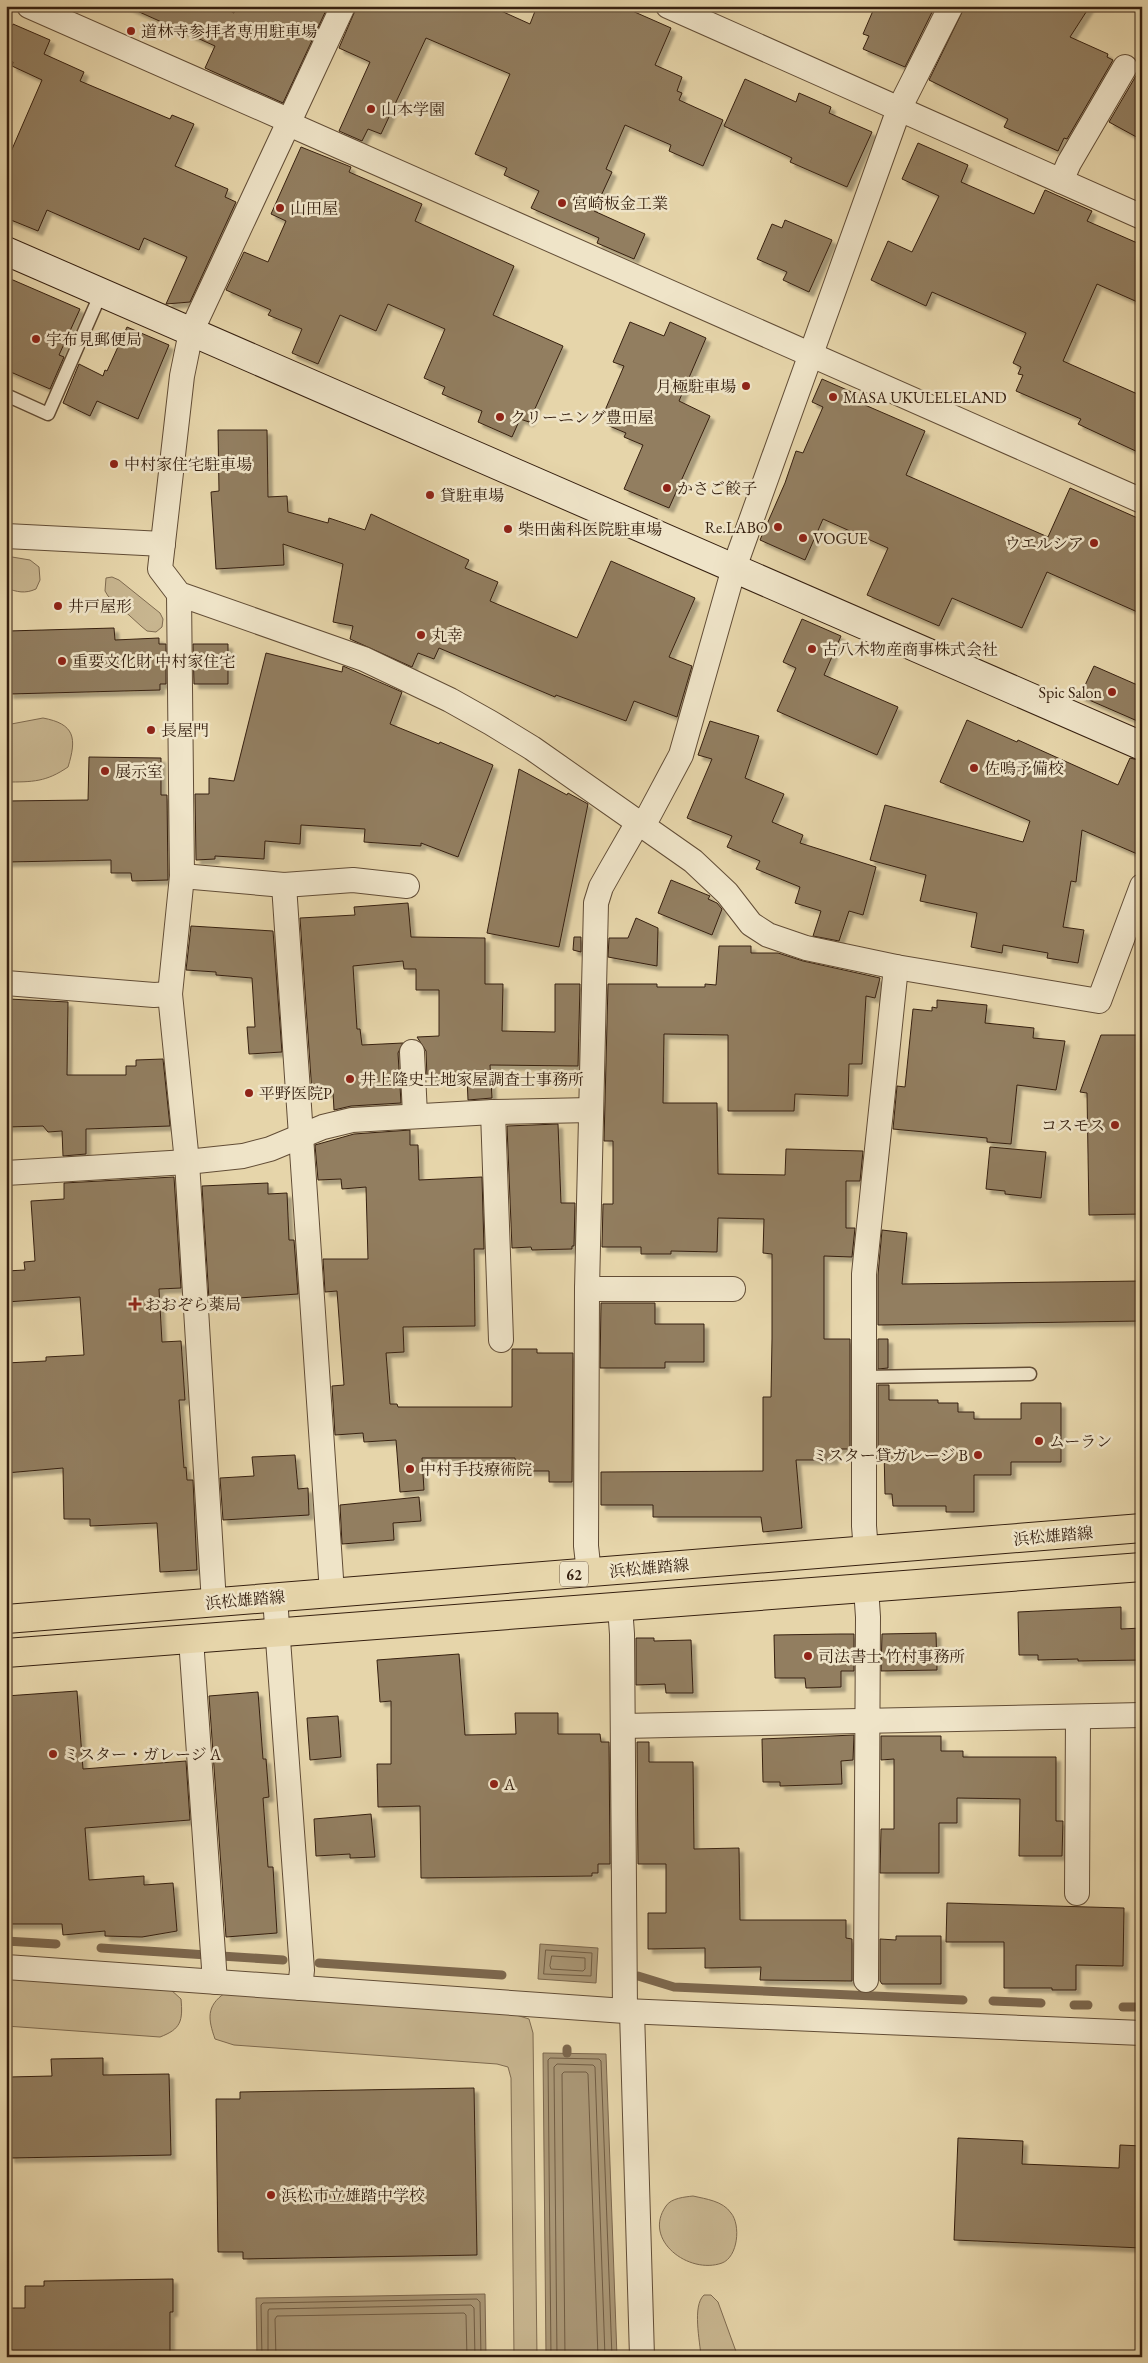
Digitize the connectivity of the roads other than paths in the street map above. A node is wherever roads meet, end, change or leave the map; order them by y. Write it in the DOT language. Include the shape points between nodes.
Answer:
graph roads {
  1 [pos="29,6"];
  2 [pos="343,6"];
  3 [pos="668,6"];
  4 [pos="951,6"];
  5 [pos="1125,67"];
  6 [pos="899,109"];
  7 [pos="289,122"];
  8 [pos="1061,181"];
  9 [pos="1142,218"];
  10 [pos="6,251"];
  11 [pos="101,292"];
  12 [pos="191,332"];
  13 [pos="810,355"];
  14 [pos="6,395"];
  15 [pos="1142,501"];
  16 [pos="6,536"];
  17 [pos="163,544"];
  18 [pos="734,568"];
  19 [pos="179,594"];
  20 [pos="1142,746"];
  21 [pos="641,823"];
  22 [pos="182,876"];
  23 [pos="284,885"];
  24 [pos="406,886"];
  25 [pos="1142,886"];
  26 [pos="896,967"];
  27 [pos="6,983"];
  28 [pos="170,994"];
  29 [pos="412,1052"];
  30 [pos="590,1110"];
  31 [pos="493,1112"];
  32 [pos="415,1116"];
  33 [pos="301,1135"];
  34 [pos="187,1162"];
  35 [pos="6,1173"];
  36 [pos="587,1289"];
  37 [pos="733,1289"];
  38 [pos="501,1340"];
  39 [pos="1030,1374"];
  40 [pos="864,1377"];
  41 [pos="1142,1528"];
  42 [pos="866,1550"];
  43 [pos="1142,1567"];
  44 [pos="589,1572"];
  45 [pos="866,1588"];
  46 [pos="332,1593"];
  47 [pos="275,1598"];
  48 [pos="214,1603"];
  49 [pos="620,1607"];
  50 [pos="6,1619"];
  51 [pos="277,1633"];
  52 [pos="191,1639"];
  53 [pos="6,1653"];
  54 [pos="1142,1715"];
  55 [pos="1078,1717"];
  56 [pos="868,1721"];
  57 [pos="623,1726"];
  58 [pos="1077,1893"];
  59 [pos="6,1966"];
  60 [pos="866,1980"];
  61 [pos="215,1982"];
  62 [pos="300,1988"];
  63 [pos="628,2011"];
  64 [pos="1142,2033"];
  65 [pos="642,2357"];
  1 -- 7 [label="street"];
  2 -- 7 [label="street"];
  3 -- 6 [label="street"];
  4 -- 6 [label="street"];
  5 -- 8 [label="street"];
  6 -- 8 [label="street"];
  6 -- 13 [label="street"];
  7 -- 12 [label="street"];
  7 -- 13 [label="street"];
  8 -- 9 [label="street"];
  10 -- 11 [label="street"];
  11 -- 12 [label="street"];
  11 -- 14 [label="lane" via="48,414"];
  12 -- 17 [label="street" via="182,376"];
  12 -- 18 [label="street"];
  13 -- 15 [label="street"];
  13 -- 18 [label="street"];
  16 -- 17 [label="street"];
  17 -- 19 [label="street" via="160,569"];
  18 -- 20 [label="street"];
  18 -- 21 [label="street" via="681,755 649,815"];
  19 -- 21 [label="street" via="355,656 442,696 532,748"];
  19 -- 22 [label="street"];
  21 -- 26 [label="street" via="716,881 751,924 768,935 806,948"];
  21 -- 30 [label="street" via="633,831 601,887 596,903"];
  22 -- 23 [label="street"];
  22 -- 28 [label="street"];
  23 -- 24 [label="street" via="353,880"];
  23 -- 33 [label="street"];
  25 -- 26 [label="street" via="1099,1001"];
  26 -- 40 [label="street" via="864,1274"];
  27 -- 28 [label="street"];
  28 -- 34 [label="street"];
  29 -- 32 [label="street"];
  30 -- 31 [label="street"];
  30 -- 36 [label="street"];
  31 -- 32 [label="street"];
  31 -- 38 [label="street"];
  32 -- 33 [label="street" via="352,1120"];
  33 -- 34 [label="street" via="243,1156"];
  33 -- 46 [label="street"];
  34 -- 35 [label="street"];
  34 -- 48 [label="street"];
  36 -- 37 [label="street"];
  36 -- 44 [label="street" via="586,1546"];
  39 -- 40 [label="lane"];
  40 -- 42 [label="street"];
  41 -- 42 [label="main road, 浜松雄踏線 / 62"];
  42 -- 44 [label="main road, 浜松雄踏線 / 62"];
  43 -- 45 [label="main road, 62"];
  44 -- 46 [label="main road, 浜松雄踏線 / 62"];
  45 -- 49 [label="main road, 62"];
  45 -- 56 [label="street"];
  46 -- 47 [label="main road, 浜松雄踏線 / 62"];
  47 -- 48 [label="main road, 浜松雄踏線 / 62"];
  47 -- 51 [label="street"];
  48 -- 50 [label="main road, 浜松雄踏線 / 62"];
  49 -- 51 [label="main road, 62"];
  49 -- 57 [label="street"];
  51 -- 52 [label="main road, 62"];
  51 -- 62 [label="street" via="302,1970"];
  52 -- 53 [label="main road, 62"];
  52 -- 61 [label="street"];
  54 -- 55 [label="street"];
  55 -- 56 [label="street"];
  55 -- 58 [label="street"];
  56 -- 57 [label="street"];
  56 -- 60 [label="street"];
  57 -- 63 [label="street"];
  59 -- 61 [label="street"];
  61 -- 62 [label="street"];
  62 -- 63 [label="street"];
  63 -- 64 [label="street"];
  63 -- 65 [label="street"];
}
